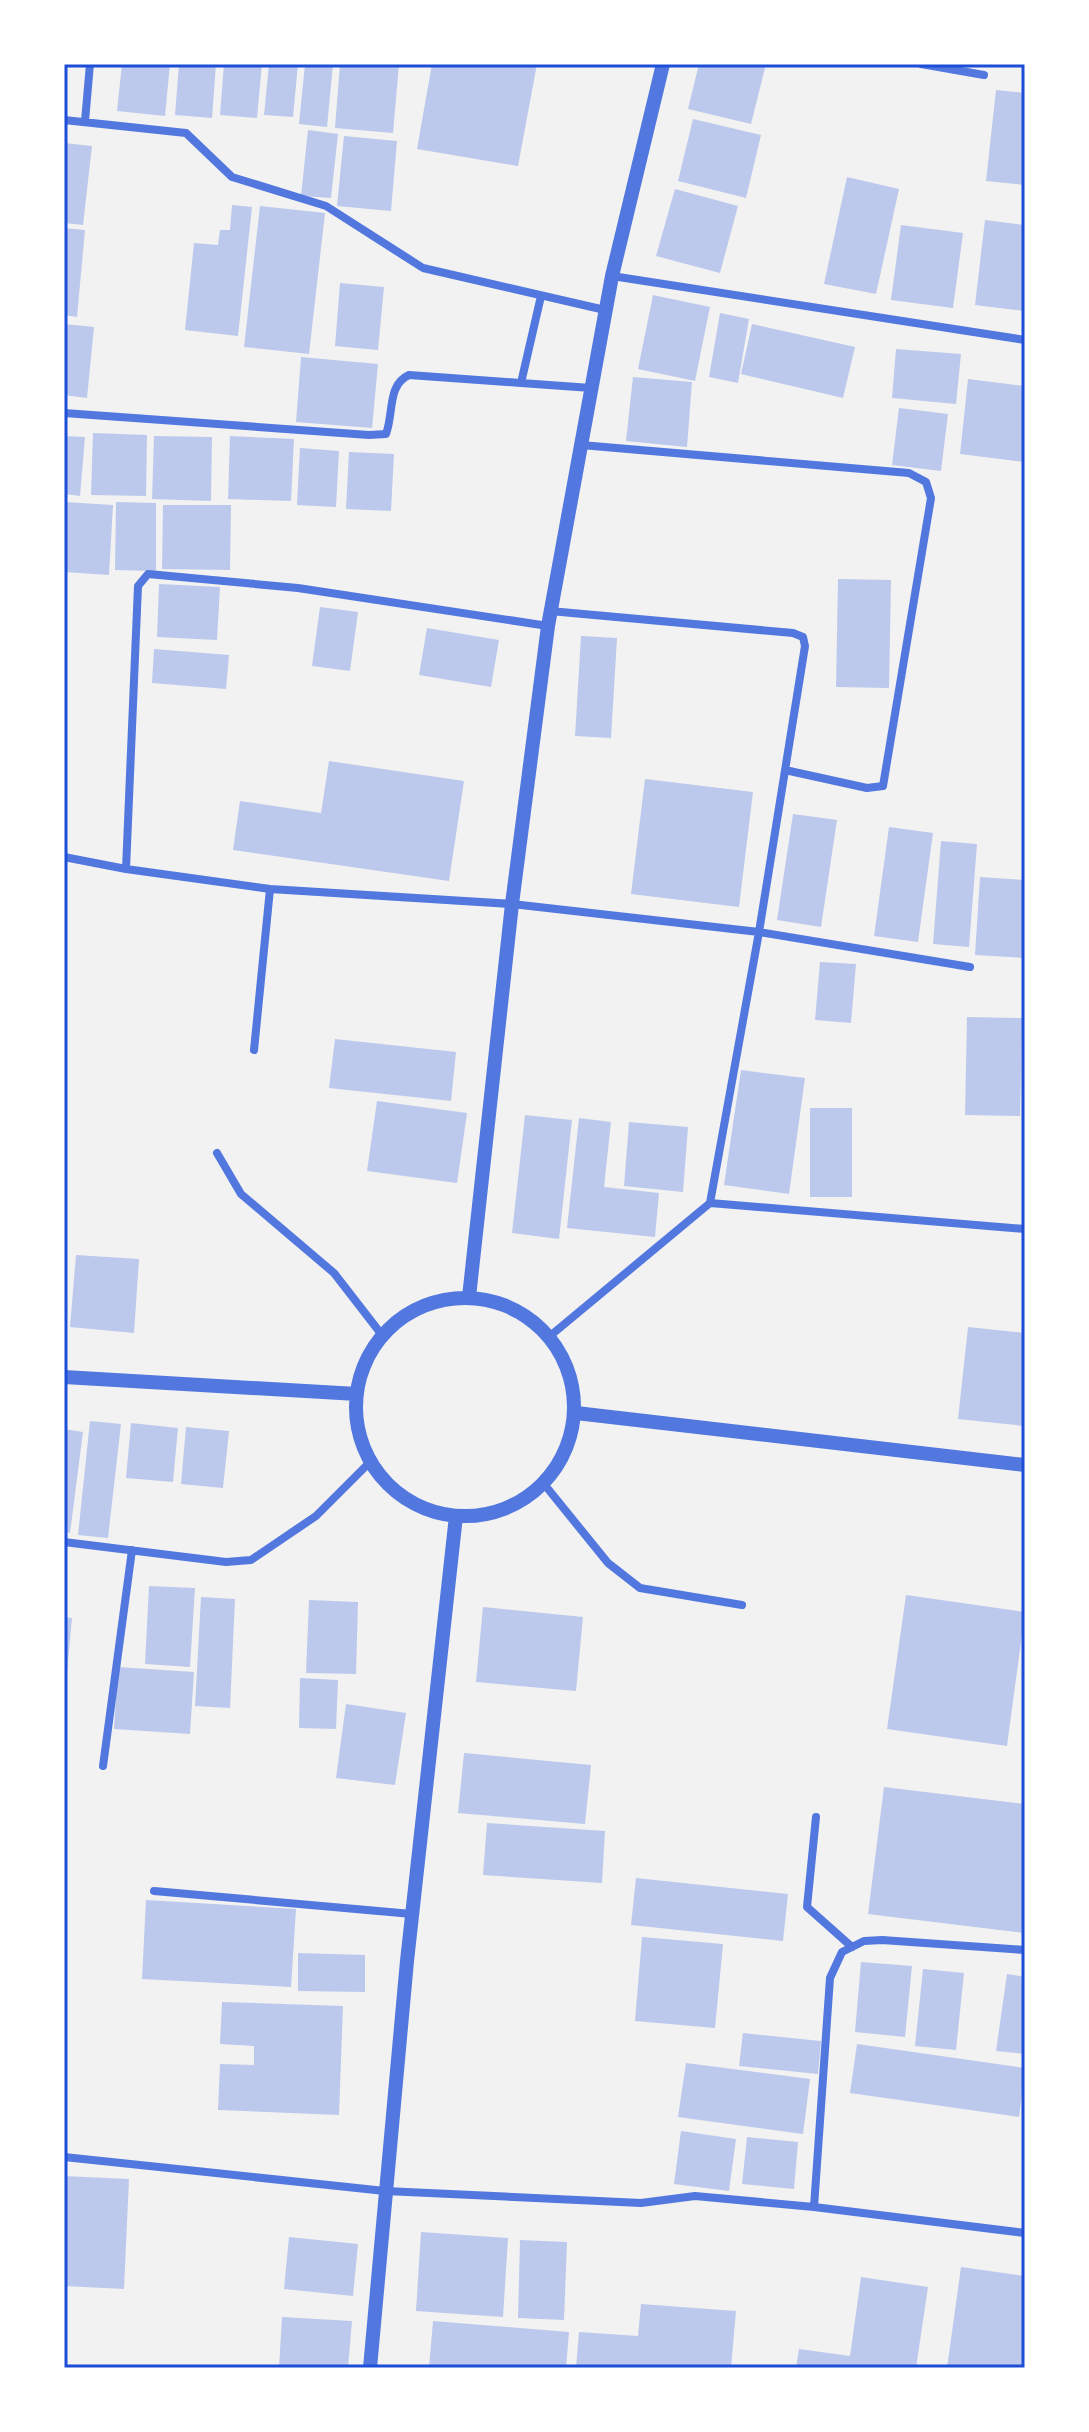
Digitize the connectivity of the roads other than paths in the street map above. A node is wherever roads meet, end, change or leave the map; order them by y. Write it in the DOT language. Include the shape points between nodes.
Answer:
graph roads {
  1 [pos="90,64"];
  2 [pos="663,64"];
  3 [pos="921,64"];
  4 [pos="984,75"];
  5 [pos="64,120"];
  6 [pos="85,121"];
  7 [pos="612,276"];
  8 [pos="541,296"];
  9 [pos="605,310"];
  10 [pos="1025,340"];
  11 [pos="521,383"];
  12 [pos="591,388"];
  13 [pos="64,413"];
  14 [pos="581,445"];
  15 [pos="549,618"];
  16 [pos="785,770"];
  17 [pos="64,857"];
  18 [pos="126,869"];
  19 [pos="270,889"];
  20 [pos="512,904"];
  21 [pos="759,932"];
  22 [pos="970,967"];
  23 [pos="254,1050"];
  24 [pos="217,1153"];
  25 [pos="710,1203"];
  26 [pos="1025,1229"];
  27 [pos="469,1297"];
  28 [pos="382,1335"];
  29 [pos="550,1336"];
  30 [pos="64,1377"];
  31 [pos="357,1394"];
  32 [pos="576,1413"];
  33 [pos="370,1462"];
  34 [pos="1025,1465"];
  35 [pos="544,1484"];
  36 [pos="456,1516"];
  37 [pos="64,1542"];
  38 [pos="132,1550"];
  39 [pos="742,1605"];
  40 [pos="103,1766"];
  41 [pos="816,1817"];
  42 [pos="154,1891"];
  43 [pos="412,1914"];
  44 [pos="852,1947"];
  45 [pos="1025,1950"];
  46 [pos="64,2157"];
  47 [pos="385,2191"];
  48 [pos="814,2207"];
  49 [pos="1025,2233"];
  50 [pos="370,2368"];
  1 -- 6 [label="street"];
  2 -- 7 [label="street"];
  3 -- 4 [label="street"];
  5 -- 6 [label="street"];
  6 -- 8 [label="street" via="186,133 232,177 326,206 423,268"];
  7 -- 9 [label="street"];
  7 -- 10 [label="street"];
  8 -- 9 [label="street"];
  8 -- 11 [label="street"];
  9 -- 12 [label="street"];
  11 -- 12 [label="street"];
  11 -- 13 [label="street" via="409,375 394,388 386,434"];
  12 -- 14 [label="street"];
  14 -- 15 [label="street"];
  14 -- 16 [label="street" via="909,473 926,482 931,498 883,786 867,788"];
  15 -- 16 [label="street" via="803,637"];
  15 -- 18 [label="street" via="148,574 138,586"];
  15 -- 20 [label="street"];
  16 -- 21 [label="street"];
  17 -- 18 [label="street"];
  18 -- 19 [label="street"];
  19 -- 20 [label="street"];
  19 -- 23 [label="street"];
  20 -- 21 [label="street"];
  20 -- 27 [label="street"];
  21 -- 22 [label="street"];
  21 -- 25 [label="street"];
  24 -- 28 [label="street" via="241,1194 334,1273"];
  25 -- 26 [label="street"];
  25 -- 29 [label="street"];
  27 -- 28 [label="street" via="437,1301 407,1314"];
  27 -- 29 [label="street" via="503,1303"];
  28 -- 31 [label="street" via="365,1363"];
  29 -- 32 [label="street"];
  30 -- 31 [label="street"];
  31 -- 33 [label="street" via="358,1429"];
  32 -- 34 [label="street"];
  32 -- 35 [label="street" via="569,1447"];
  33 -- 36 [label="street" via="393,1489 422,1508"];
  33 -- 38 [label="street" via="316,1516 251,1560 226,1562"];
  35 -- 36 [label="street" via="524,1500 491,1514"];
  35 -- 39 [label="street" via="608,1563 640,1588"];
  36 -- 43 [label="street"];
  37 -- 38 [label="street"];
  38 -- 40 [label="street"];
  41 -- 44 [label="street" via="807,1907"];
  42 -- 43 [label="street"];
  43 -- 47 [label="street"];
  44 -- 45 [label="street" via="882,1940"];
  44 -- 48 [label="street" via="842,1952 830,1978"];
  46 -- 47 [label="street"];
  47 -- 48 [label="street" via="641,2203 695,2196"];
  47 -- 50 [label="street"];
  48 -- 49 [label="street"];
}
